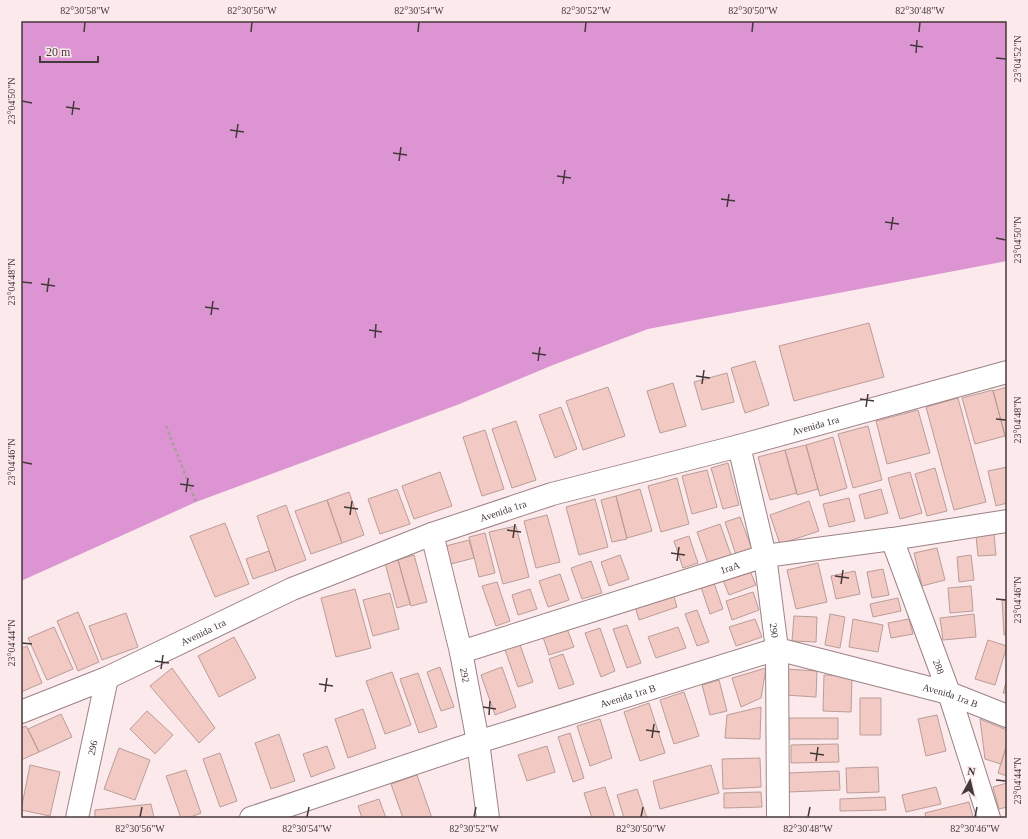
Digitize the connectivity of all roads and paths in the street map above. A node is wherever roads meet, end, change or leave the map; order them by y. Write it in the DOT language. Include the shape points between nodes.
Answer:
graph roads {
  1 [pos="1007,372"];
  2 [pos="166,426"];
  3 [pos="739,446"];
  4 [pos="196,502"];
  5 [pos="1007,521"];
  6 [pos="432,534"];
  7 [pos="892,539"];
  8 [pos="765,556"];
  9 [pos="777,649"];
  10 [pos="461,652"];
  11 [pos="107,678"];
  12 [pos="949,693"];
  13 [pos="21,712"];
  14 [pos="1007,716"];
  15 [pos="478,742"];
  16 [pos="77,818"];
  17 [pos="251,818"];
  18 [pos="488,818"];
  19 [pos="778,818"];
  20 [pos="989,818"];
  1 -- 3 [label="street, Avenida 1ra"];
  2 -- 4 [label="path"];
  3 -- 6 [label="street, Avenida 1ra" via="552,494"];
  3 -- 8 [label="street, 290"];
  5 -- 7 [label="street, 1raA"];
  6 -- 10 [label="street, 292"];
  6 -- 11 [label="street, Avenida 1ra" via="292,589"];
  7 -- 8 [label="street, 1raA"];
  7 -- 12 [label="street, 288"];
  8 -- 9 [label="street, 290"];
  8 -- 10 [label="street, 1raA"];
  9 -- 12 [label="street, Avenida 1ra B"];
  9 -- 15 [label="street, Avenida 1ra B"];
  9 -- 19 [label="street, 290"];
  10 -- 15 [label="street, 292"];
  11 -- 13 [label="street, Avenida 1ra"];
  11 -- 16 [label="street, 296"];
  12 -- 14 [label="street, Avenida 1ra B"];
  12 -- 20 [label="street, 288"];
  15 -- 17 [label="street, Avenida 1ra B"];
  15 -- 18 [label="street, 292"];
}
